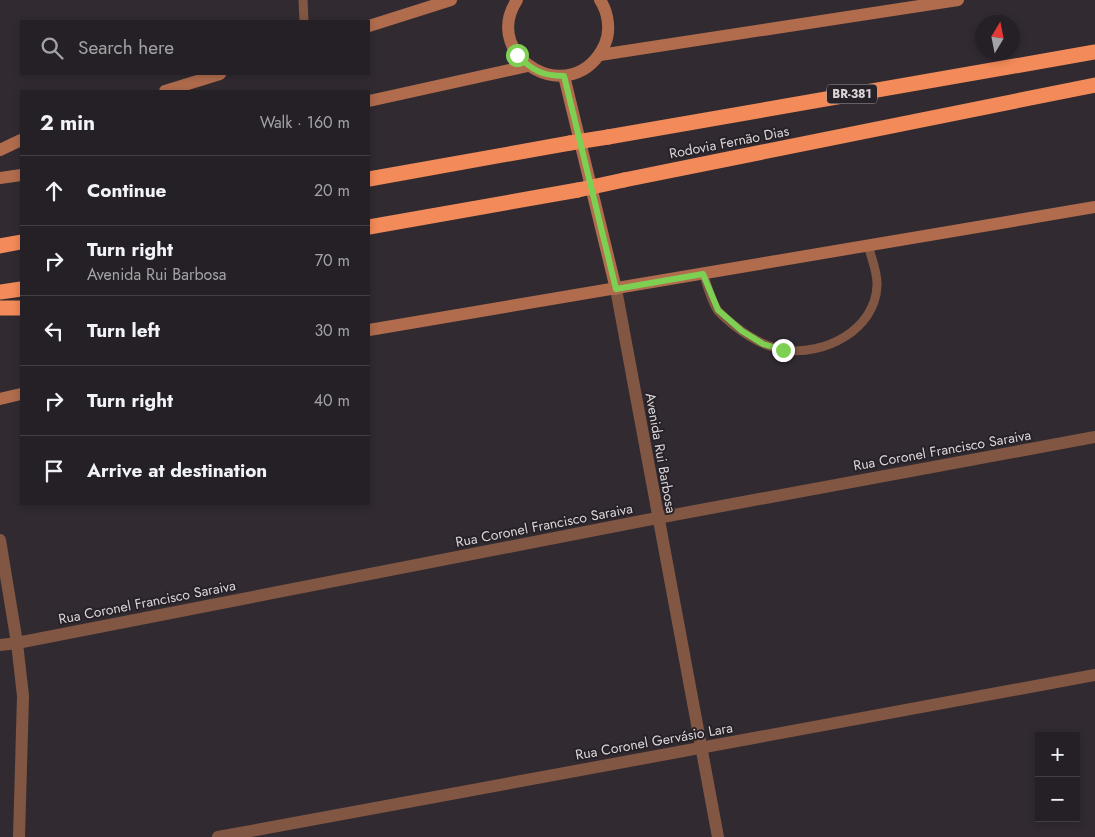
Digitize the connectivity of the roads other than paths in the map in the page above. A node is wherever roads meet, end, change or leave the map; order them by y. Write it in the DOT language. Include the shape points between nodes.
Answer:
graph roads {
  1 [pos="303,0"];
  2 [pos="451,0"];
  3 [pos="517,0"];
  4 [pos="600,0"];
  5 [pos="958,0"];
  6 [pos="304,20"];
  7 [pos="370,26"];
  8 [pos="1095,52"];
  9 [pos="600,55"];
  10 [pos="528,66"];
  11 [pos="217,75"];
  12 [pos="564,76"];
  13 [pos="1095,85"];
  14 [pos="168,90"];
  15 [pos="370,101"];
  16 [pos="20,140"];
  17 [pos="0,150"];
  18 [pos="20,175"];
  19 [pos="0,178"];
  20 [pos="370,179"];
  21 [pos="1095,207"];
  22 [pos="370,227"];
  23 [pos="20,242"];
  24 [pos="868,245"];
  25 [pos="0,246"];
  26 [pos="703,274"];
  27 [pos="20,288"];
  28 [pos="616,289"];
  29 [pos="0,292"];
  30 [pos="0,308"];
  31 [pos="20,308"];
  32 [pos="370,330"];
  33 [pos="20,394"];
  34 [pos="0,399"];
  35 [pos="1095,437"];
  36 [pos="658,518"];
  37 [pos="0,540"];
  38 [pos="17,643"];
  39 [pos="0,645"];
  40 [pos="1095,675"];
  41 [pos="701,748"];
  42 [pos="19,837"];
  43 [pos="218,837"];
  44 [pos="718,837"];
  1 -- 6 [label="lane"];
  2 -- 7 [label="main road"];
  3 -- 10 [label="main road" via="509,23 510,39 517,55"];
  4 -- 9 [label="main road" via="608,23 607,40"];
  5 -- 9 [label="main road"];
  8 -- 20 [label="highway, Rodovia Fernão Dias / BR-381, bridge"];
  9 -- 12 [label="main road" via="578,72"];
  10 -- 12 [label="main road" via="552,76"];
  10 -- 15 [label="main road"];
  11 -- 14 [label="main road"];
  12 -- 28 [label="main road, Avenida Rui Barbosa"];
  13 -- 22 [label="highway, Rodovia Fernão Dias, bridge" via="578,190"];
  16 -- 17 [label="main road"];
  18 -- 19 [label="main road"];
  21 -- 24 [label="main road"];
  23 -- 25 [label="highway"];
  24 -- 26 [label="main road"];
  24 -- 26 [label="lane" via="877,284 874,304 852,332 839,341 806,352 770,346 742,331 718,310"];
  26 -- 28 [label="main road"];
  27 -- 29 [label="highway"];
  28 -- 32 [label="main road"];
  28 -- 36 [label="street, Avenida Rui Barbosa"];
  30 -- 31 [label="highway"];
  33 -- 34 [label="main road"];
  35 -- 36 [label="street, Rua Coronel Francisco Saraiva"];
  36 -- 38 [label="street, Rua Coronel Francisco Saraiva"];
  36 -- 41 [label="street, Avenida Rui Barbosa"];
  37 -- 38 [label="street"];
  38 -- 39 [label="street, Rua Coronel Francisco Saraiva"];
  38 -- 42 [label="street" via="23,696"];
  40 -- 41 [label="street, Rua Coronel Gervásio Lara"];
  41 -- 43 [label="street, Rua Coronel Gervásio Lara"];
  41 -- 44 [label="street, Avenida Rui Barbosa"];
}
